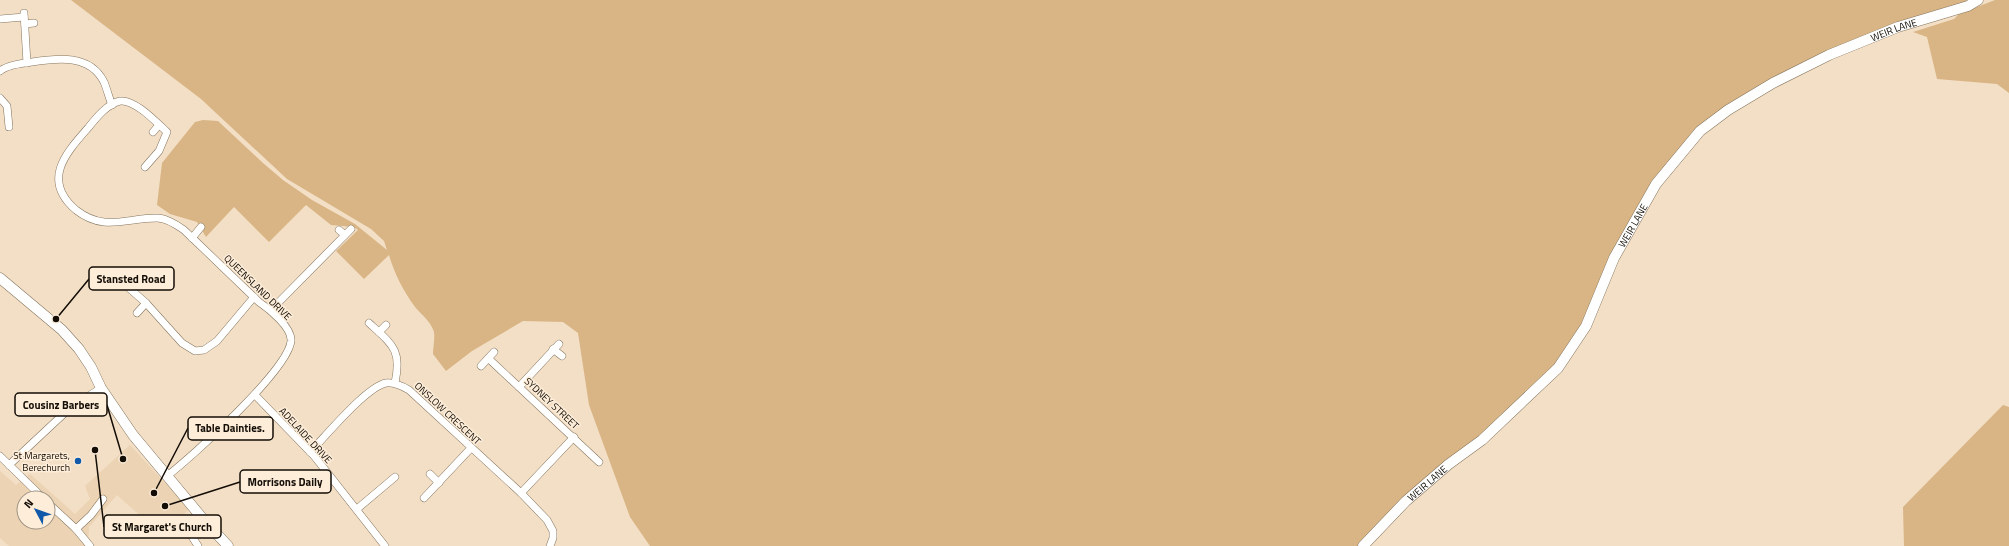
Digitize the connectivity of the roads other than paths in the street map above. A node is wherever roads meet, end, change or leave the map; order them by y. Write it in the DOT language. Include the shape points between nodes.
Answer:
graph roads {
  1 [pos="1978,0"];
  2 [pos="24,18"];
  3 [pos="0,19"];
  4 [pos="34,22"];
  5 [pos="27,63"];
  6 [pos="0,71"];
  7 [pos="0,98"];
  8 [pos="112,105"];
  9 [pos="159,125"];
  10 [pos="10,127"];
  11 [pos="153,132"];
  12 [pos="145,167"];
  13 [pos="201,227"];
  14 [pos="351,229"];
  15 [pos="339,230"];
  16 [pos="345,235"];
  17 [pos="192,238"];
  18 [pos="0,278"];
  19 [pos="121,281"];
  20 [pos="254,298"];
  21 [pos="146,303"];
  22 [pos="271,310"];
  23 [pos="137,313"];
  24 [pos="369,323"];
  25 [pos="386,325"];
  26 [pos="379,332"];
  27 [pos="494,352"];
  28 [pos="562,356"];
  29 [pos="489,359"];
  30 [pos="481,366"];
  31 [pos="395,383"];
  32 [pos="520,387"];
  33 [pos="101,388"];
  34 [pos="255,395"];
  35 [pos="574,437"];
  36 [pos="471,448"];
  37 [pos="310,452"];
  38 [pos="0,456"];
  39 [pos="599,462"];
  40 [pos="9,465"];
  41 [pos="386,473"];
  42 [pos="430,474"];
  43 [pos="167,476"];
  44 [pos="439,483"];
  45 [pos="35,490"];
  46 [pos="521,493"];
  47 [pos="424,498"];
  48 [pos="103,499"];
  49 [pos="357,509"];
  50 [pos="56,510"];
  51 [pos="203,519"];
  52 [pos="76,528"];
  53 [pos="90,546"];
  54 [pos="198,546"];
  55 [pos="228,546"];
  56 [pos="385,546"];
  57 [pos="550,546"];
  58 [pos="1363,546"];
  1 -- 58 [label="street, WEIR LANE" via="1968,6 1898,27 1829,55 1773,83 1700,130 1656,184 1614,258 1586,326 1558,368 1482,440 1406,501"];
  2 -- 3 [label="street"];
  2 -- 4 [label="street"];
  2 -- 5 [label="street"];
  5 -- 6 [label="street"];
  5 -- 8 [label="street" via="50,59 78,60 91,68 103,82"];
  7 -- 10 [label="street" via="7,106"];
  8 -- 9 [label="street" via="121,101 133,103"];
  8 -- 17 [label="street, QUEENSLAND DRIVE" via="101,113 63,159 59,182 63,194 77,210 102,223 158,217 173,222"];
  9 -- 11 [label="street"];
  9 -- 12 [label="street" via="167,132 159,151"];
  13 -- 17 [label="street"];
  14 -- 16 [label="street"];
  15 -- 16 [label="street"];
  16 -- 22 [label="street"];
  17 -- 20 [label="street, QUEENSLAND DRIVE"];
  18 -- 33 [label="street" via="62,330 79,349"];
  19 -- 21 [label="street"];
  20 -- 21 [label="street" via="217,341 204,350 195,351 182,343"];
  20 -- 22 [label="street, QUEENSLAND DRIVE"];
  21 -- 23 [label="street"];
  22 -- 34 [label="street, QUEENSLAND DRIVE" via="290,332 291,341 282,362"];
  24 -- 26 [label="street"];
  25 -- 26 [label="street"];
  26 -- 31 [label="street" via="398,356"];
  27 -- 29 [label="street"];
  28 -- 32 [label="street" via="556,346"];
  29 -- 30 [label="street"];
  29 -- 32 [label="street, SYDNEY STREET"];
  31 -- 36 [label="street, ONSLOW CRESCENT" via="409,390"];
  31 -- 37 [label="street" via="375,388 361,399"];
  32 -- 35 [label="street, SYDNEY STREET"];
  33 -- 40 [label="street" via="70,408"];
  33 -- 43 [label="street" via="133,435"];
  34 -- 37 [label="street, ADELAIDE DRIVE"];
  34 -- 43 [label="street, QUEENSLAND DRIVE"];
  35 -- 39 [label="street, SYDNEY STREET"];
  35 -- 46 [label="street"];
  36 -- 44 [label="street"];
  36 -- 46 [label="street, ONSLOW CRESCENT"];
  37 -- 49 [label="street, ADELAIDE DRIVE"];
  38 -- 40 [label="street"];
  40 -- 45 [label="street"];
  41 -- 49 [label="street" via="394,478"];
  42 -- 44 [label="street"];
  43 -- 51 [label="street"];
  44 -- 47 [label="street"];
  46 -- 57 [label="street, ONSLOW CRESCENT" via="550,525 553,538"];
  48 -- 52 [label="street" via="91,515"];
  49 -- 56 [label="street, ADELAIDE DRIVE"];
  50 -- 52 [label="street"];
  51 -- 54 [label="street" via="191,535"];
  51 -- 55 [label="street"];
  52 -- 53 [label="street"];
}
